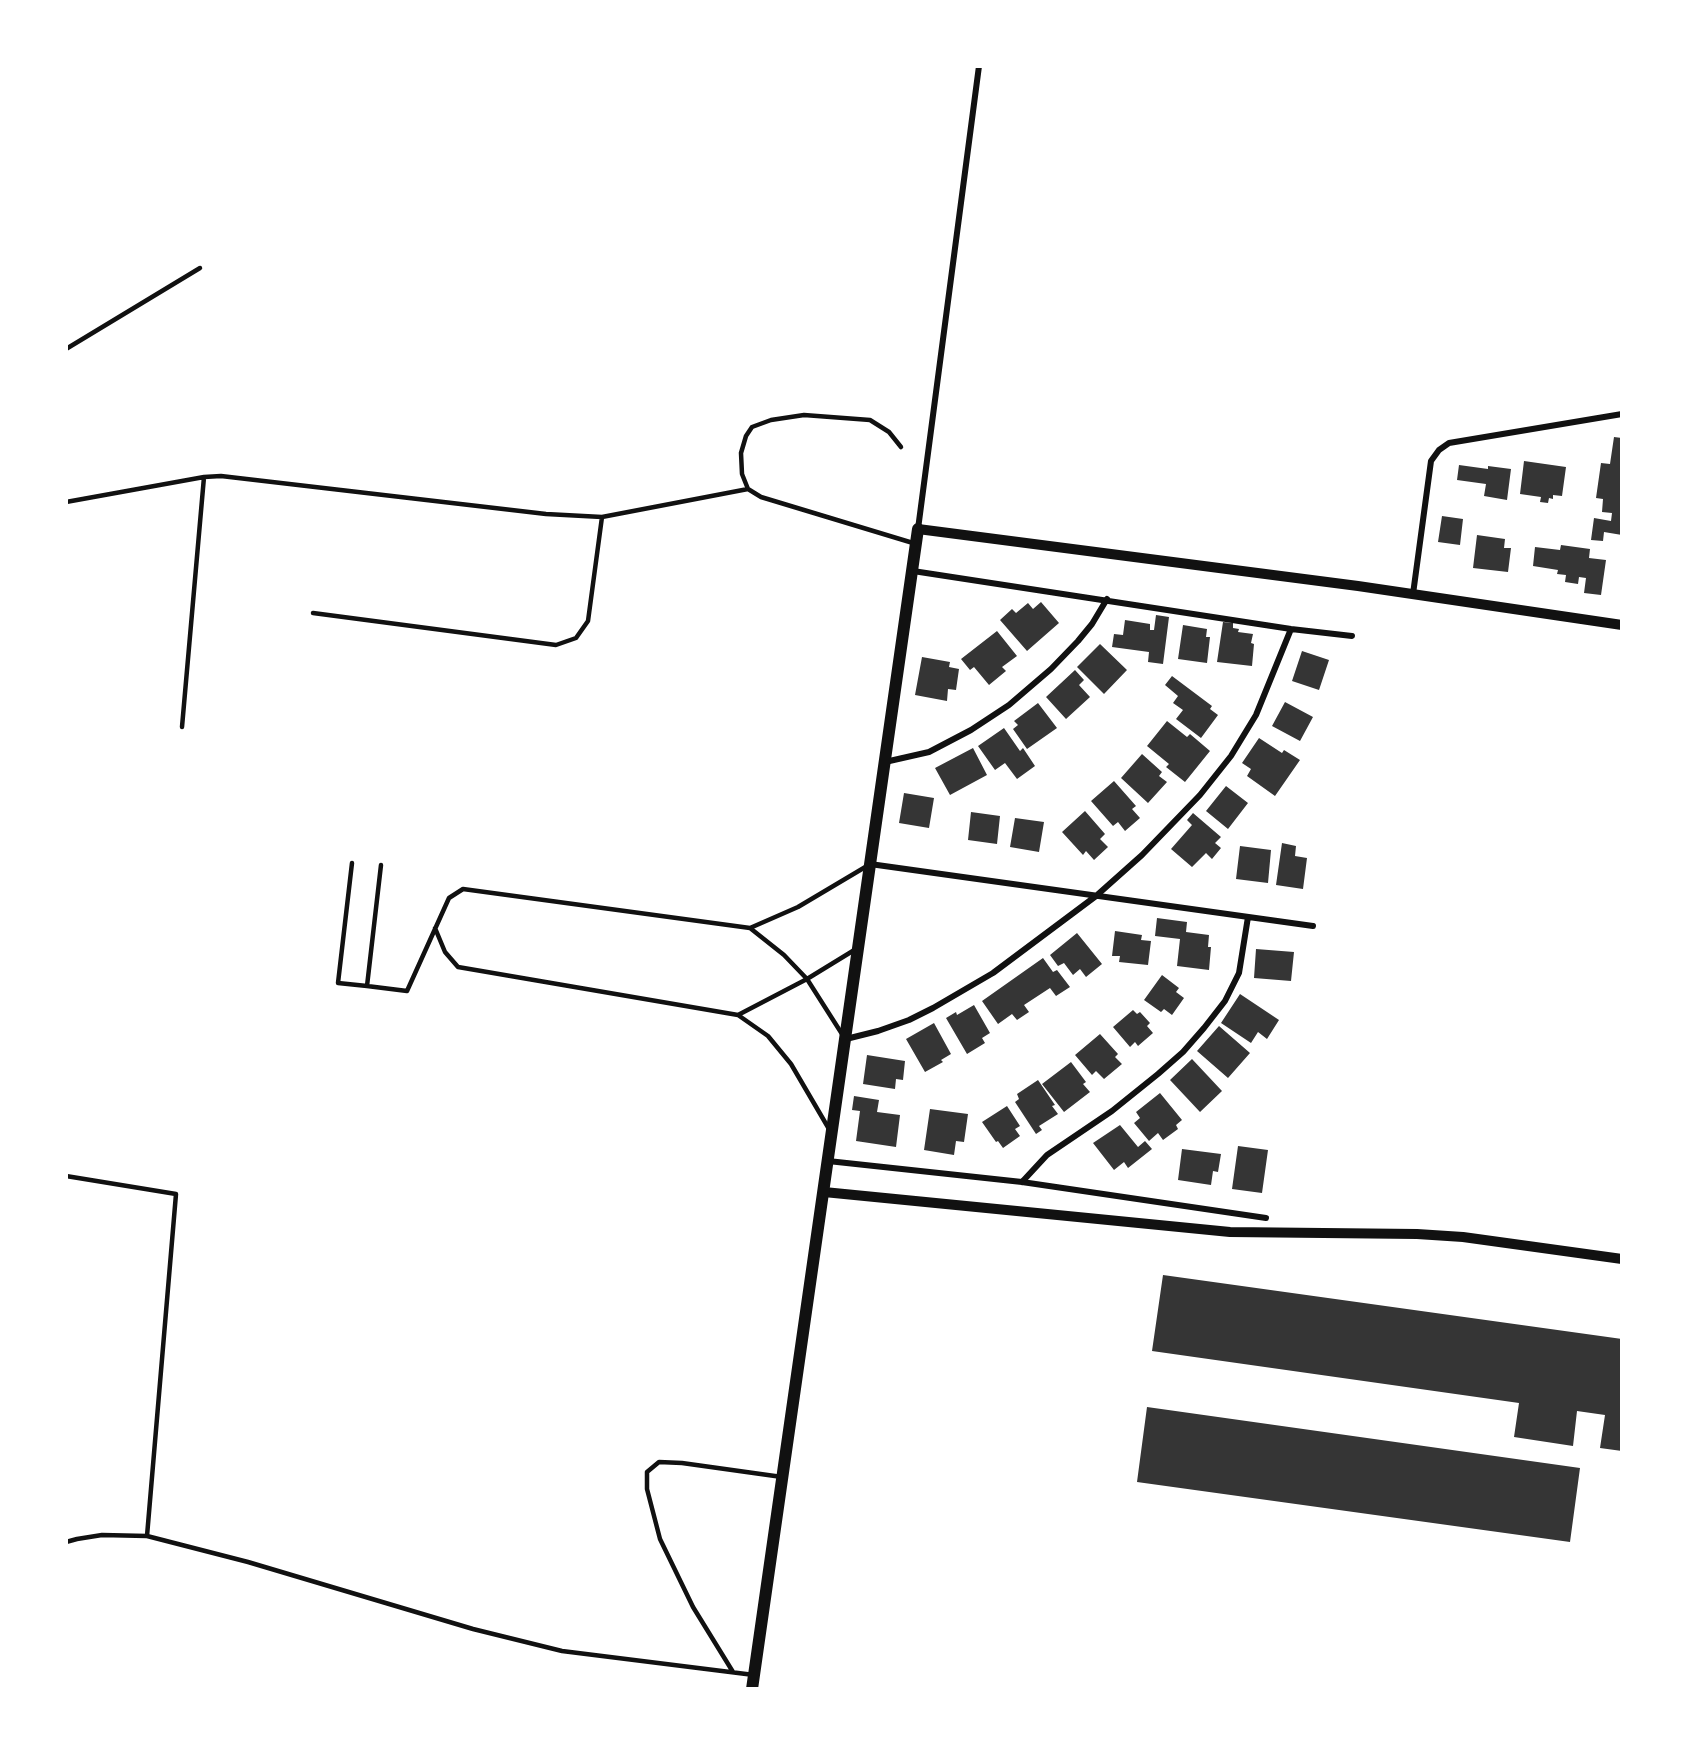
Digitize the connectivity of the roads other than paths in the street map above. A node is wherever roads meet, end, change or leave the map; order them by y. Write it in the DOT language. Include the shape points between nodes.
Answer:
graph roads {
  1 [pos="979,66"];
  2 [pos="200,268"];
  3 [pos="66,349"];
  4 [pos="1622,414"];
  5 [pos="902,447"];
  6 [pos="204,477"];
  7 [pos="748,489"];
  8 [pos="66,502"];
  9 [pos="602,517"];
  10 [pos="918,529"];
  11 [pos="916,544"];
  12 [pos="913,570"];
  13 [pos="1413,594"];
  14 [pos="1107,599"];
  15 [pos="314,613"];
  16 [pos="1622,625"];
  17 [pos="1291,629"];
  18 [pos="1352,636"];
  19 [pos="182,727"];
  20 [pos="885,762"];
  21 [pos="352,863"];
  22 [pos="870,864"];
  23 [pos="381,865"];
  24 [pos="1096,896"];
  25 [pos="1248,917"];
  26 [pos="1313,926"];
  27 [pos="435,928"];
  28 [pos="750,928"];
  29 [pos="859,947"];
  30 [pos="807,979"];
  31 [pos="368,986"];
  32 [pos="738,1015"];
  33 [pos="845,1039"];
  34 [pos="832,1134"];
  35 [pos="828,1161"];
  36 [pos="66,1176"];
  37 [pos="1022,1182"];
  38 [pos="824,1192"];
  39 [pos="1266,1218"];
  40 [pos="1622,1259"];
  41 [pos="782,1477"];
  42 [pos="147,1536"];
  43 [pos="66,1542"];
  44 [pos="733,1672"];
  45 [pos="754,1675"];
  46 [pos="752,1689"];
  1 -- 10 [label="street"];
  2 -- 3 [label="lane"];
  4 -- 13 [label="street" via="1449,443 1439,450 1431,461"];
  5 -- 7 [label="lane" via="890,432 870,420 804,415 771,420 752,427 746,436 741,464"];
  6 -- 8 [label="lane"];
  6 -- 9 [label="lane"];
  6 -- 19 [label="lane"];
  7 -- 9 [label="lane"];
  7 -- 11 [label="lane" via="761,497"];
  9 -- 15 [label="lane" via="588,621 576,638 556,645"];
  10 -- 11 [label="main road"];
  10 -- 13 [label="street"];
  11 -- 12 [label="main road"];
  12 -- 14 [label="street"];
  12 -- 20 [label="main road"];
  13 -- 16 [label="street"];
  14 -- 17 [label="street"];
  14 -- 20 [label="street" via="1078,641 1009,705 929,752"];
  17 -- 18 [label="street"];
  17 -- 24 [label="street" via="1256,715 1232,756 1186,810"];
  20 -- 22 [label="main road"];
  21 -- 31 [label="lane" via="338,983"];
  22 -- 24 [label="street"];
  22 -- 28 [label="lane" via="798,907"];
  22 -- 29 [label="main road"];
  23 -- 31 [label="lane"];
  24 -- 25 [label="street"];
  24 -- 33 [label="street" via="993,973 933,1008 878,1031"];
  25 -- 26 [label="street"];
  25 -- 37 [label="street" via="1239,974 1204,1028 1158,1074 1047,1155"];
  27 -- 28 [label="lane" via="449,897 463,889"];
  27 -- 31 [label="lane" via="407,991"];
  27 -- 32 [label="lane" via="445,952 458,967"];
  28 -- 30 [label="lane"];
  29 -- 30 [label="lane"];
  29 -- 33 [label="main road"];
  30 -- 32 [label="lane"];
  30 -- 33 [label="lane"];
  32 -- 34 [label="lane" via="768,1036 785,1057"];
  33 -- 34 [label="main road"];
  34 -- 35 [label="main road"];
  35 -- 37 [label="street"];
  35 -- 38 [label="main road"];
  36 -- 42 [label="lane" via="176,1194"];
  37 -- 39 [label="street"];
  38 -- 40 [label="street" via="1230,1232 1463,1237"];
  38 -- 41 [label="main road"];
  41 -- 44 [label="lane" via="659,1462 647,1472 647,1489 660,1539 693,1607"];
  41 -- 45 [label="main road"];
  42 -- 43 [label="lane" via="102,1535"];
  42 -- 44 [label="lane" via="562,1651"];
  44 -- 45 [label="lane"];
  45 -- 46 [label="main road"];
}
